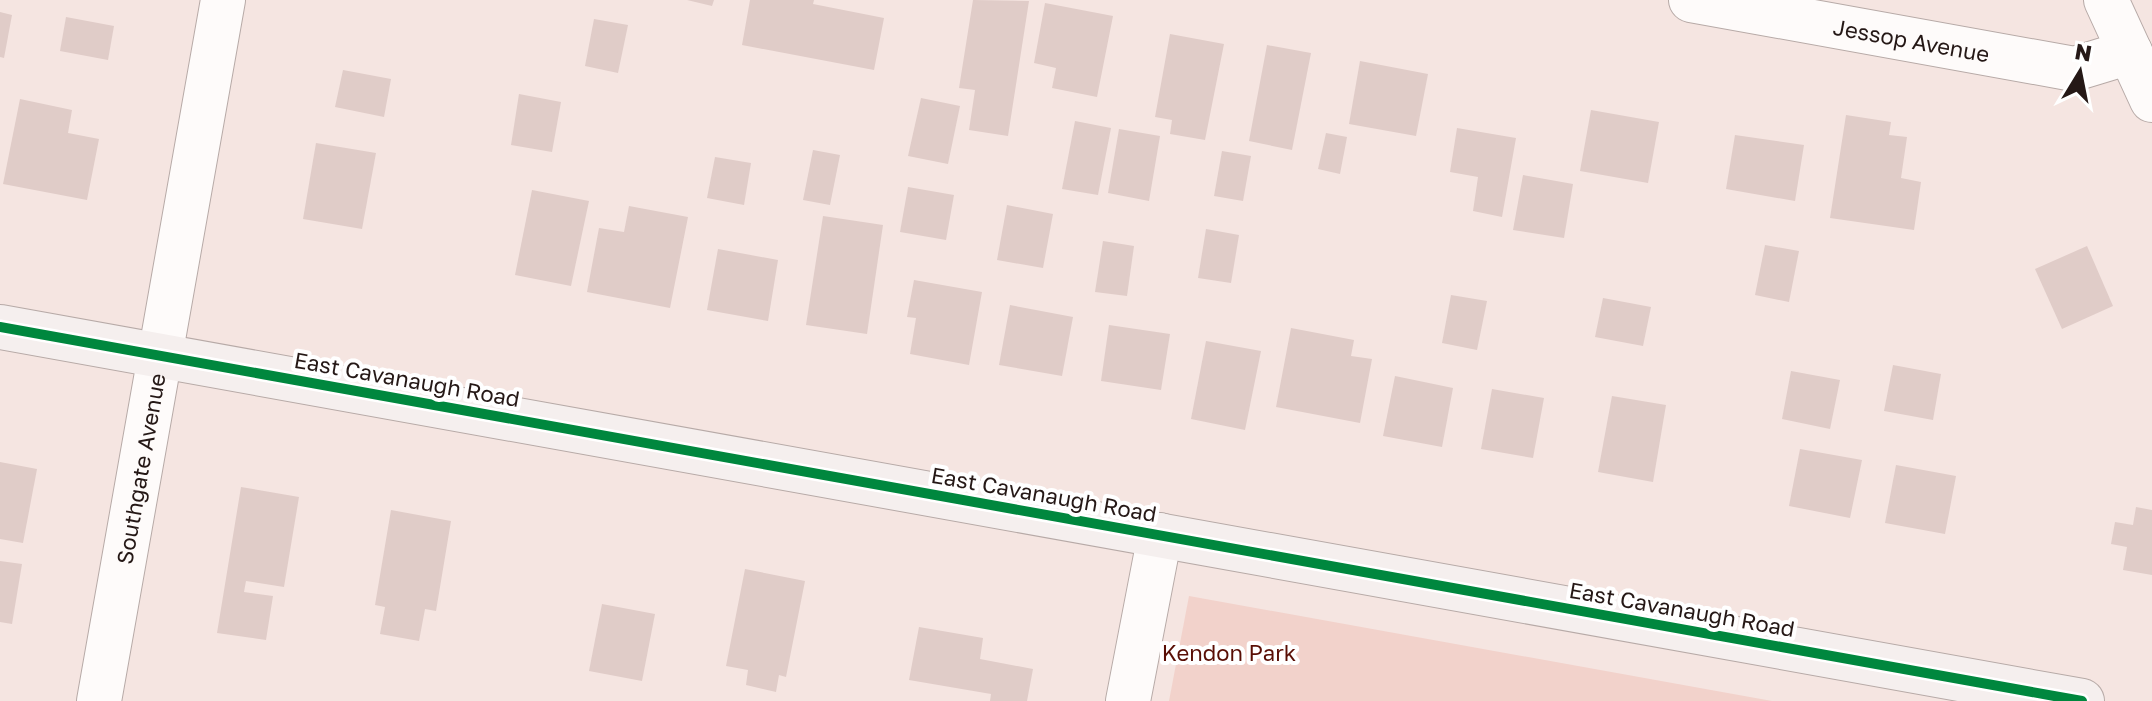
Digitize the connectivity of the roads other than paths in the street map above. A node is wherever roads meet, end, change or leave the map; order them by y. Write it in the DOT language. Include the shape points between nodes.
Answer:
graph roads {
  1 [pos="223,0"];
  2 [pos="1691,0"];
  3 [pos="2106,0"];
  4 [pos="2130,52"];
  5 [pos="2152,100"];
  6 [pos="0,327"];
  7 [pos="160,356"];
  8 [pos="1160,535"];
  9 [pos="99,701"];
  10 [pos="1128,701"];
  11 [pos="2082,701"];
  1 -- 7 [label="street, Southgate Avenue"];
  2 -- 4 [label="street, Jessop Avenue" via="2074,69"];
  3 -- 4 [label="street"];
  4 -- 5 [label="street"];
  6 -- 7 [label="street, East Cavanaugh Road"];
  7 -- 8 [label="street, East Cavanaugh Road"];
  7 -- 9 [label="street, Southgate Avenue"];
  8 -- 10 [label="street"];
  8 -- 11 [label="street, East Cavanaugh Road"];
}
